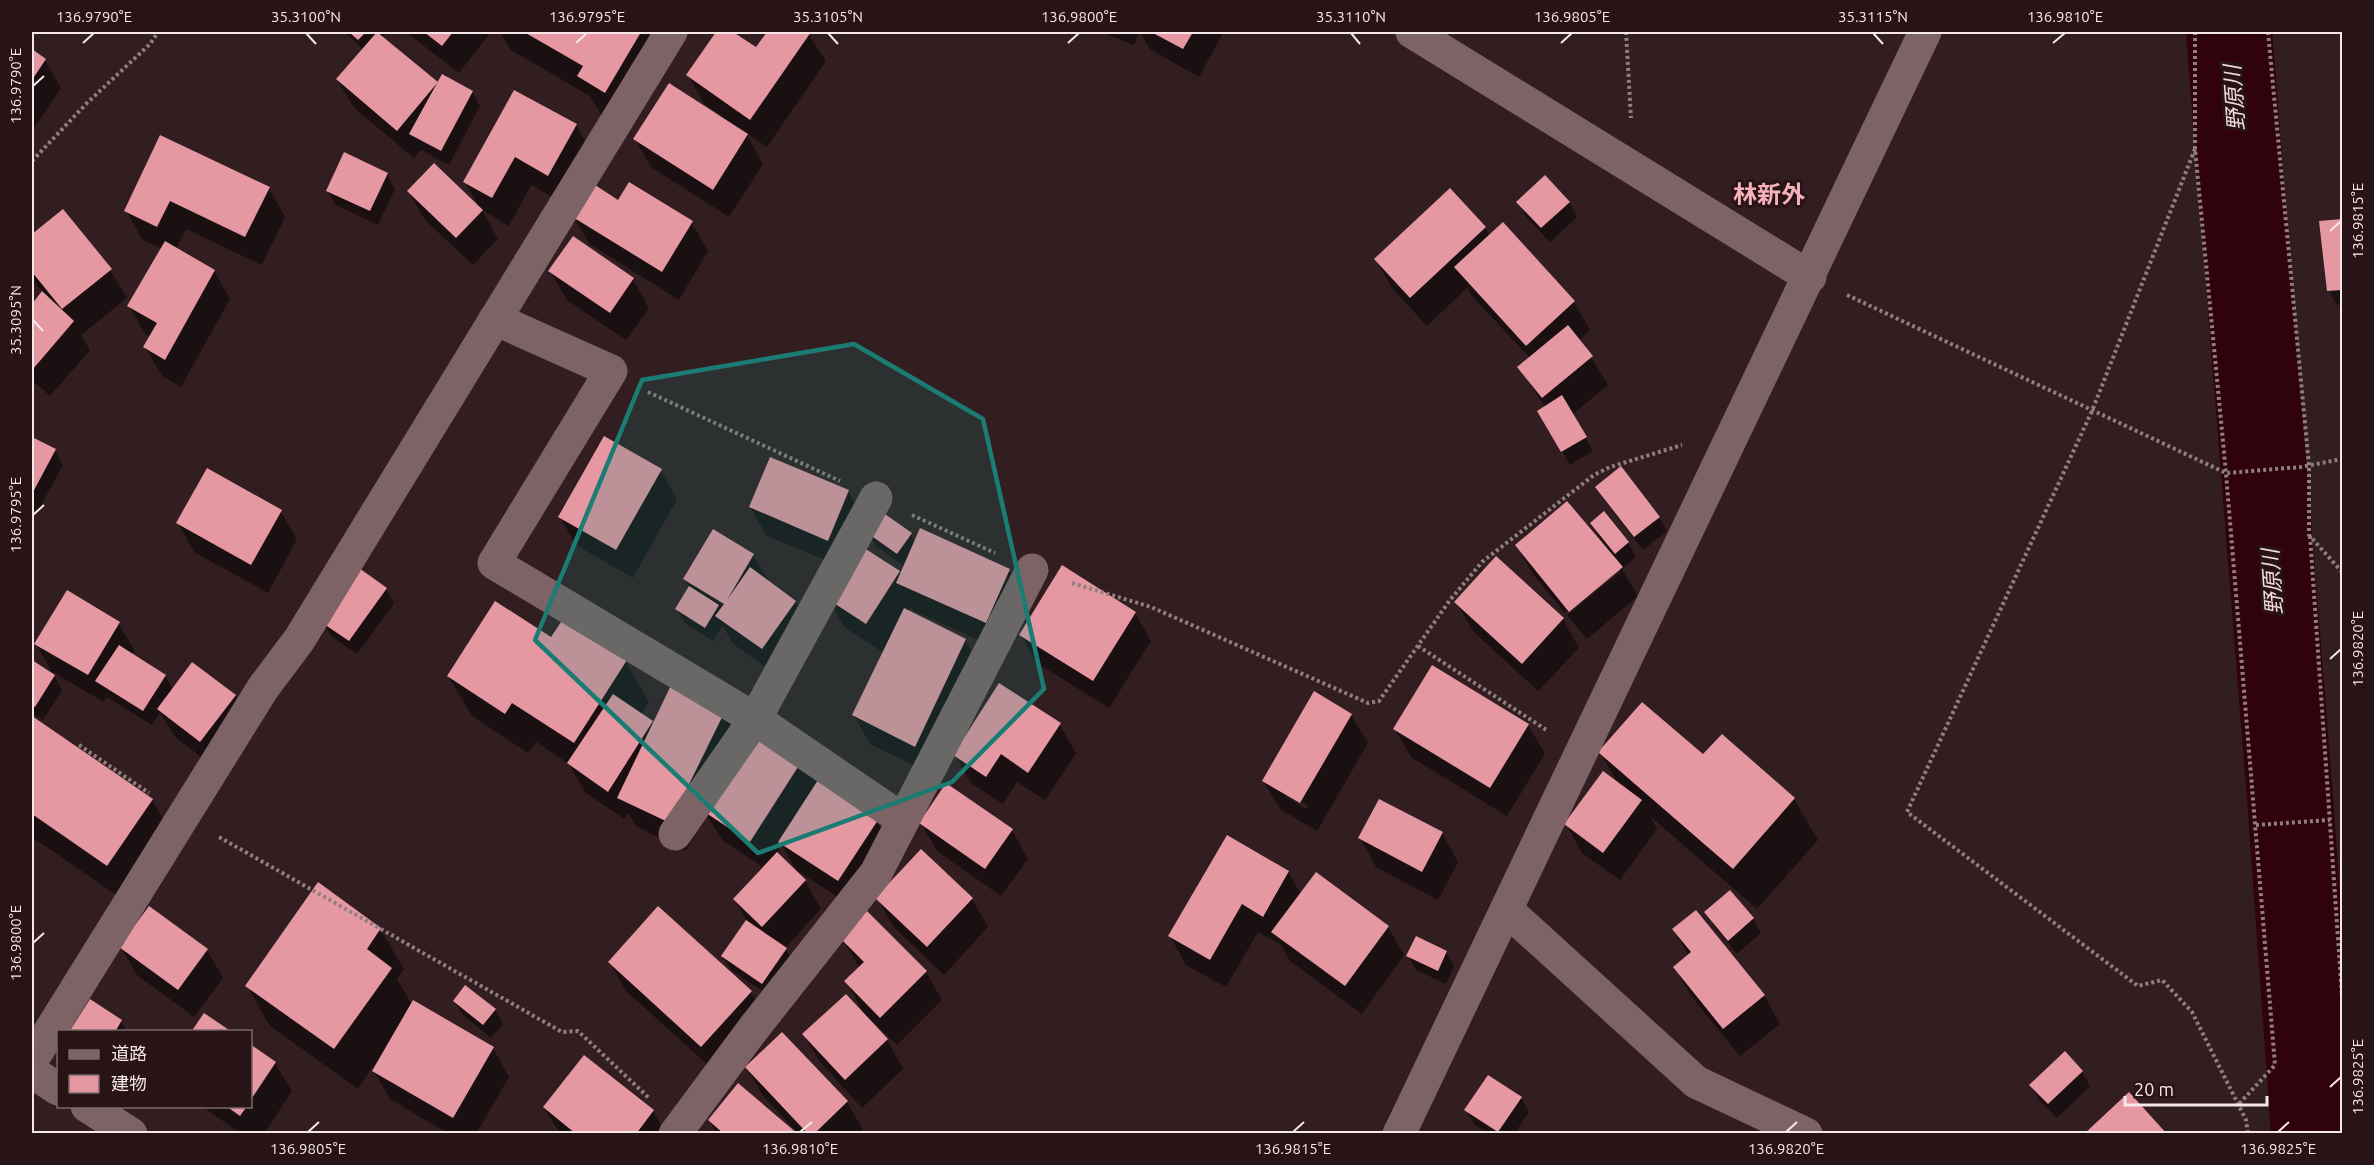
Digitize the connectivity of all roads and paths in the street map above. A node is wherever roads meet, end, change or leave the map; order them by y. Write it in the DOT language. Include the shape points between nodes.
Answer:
graph roads {
  1 [pos="158,32"];
  2 [pos="671,32"];
  3 [pos="1413,32"];
  4 [pos="1626,32"];
  5 [pos="1925,32"];
  6 [pos="2195,32"];
  7 [pos="2268,32"];
  8 [pos="2195,149"];
  9 [pos="32,161"];
  10 [pos="1634,169"];
  11 [pos="1810,277"];
  12 [pos="495,319"];
  13 [pos="609,374"];
  14 [pos="2092,411"];
  15 [pos="1729,445"];
  16 [pos="2343,459"];
  17 [pos="2309,466"];
  18 [pos="2226,473"];
  19 [pos="876,498"];
  20 [pos="2310,535"];
  21 [pos="1032,570"];
  22 [pos="2343,572"];
  23 [pos="1418,646"];
  24 [pos="755,719"];
  25 [pos="79,745"];
  26 [pos="1582,753"];
  27 [pos="184,816"];
  28 [pos="903,820"];
  29 [pos="2328,820"];
  30 [pos="2257,825"];
  31 [pos="675,834"];
  32 [pos="1508,911"];
  33 [pos="2343,996"];
  34 [pos="32,1060"];
  35 [pos="32,1072"];
  36 [pos="57,1088"];
  37 [pos="2239,1104"];
  38 [pos="89,1108"];
  39 [pos="678,1130"];
  40 [pos="131,1134"];
  41 [pos="1399,1134"];
  42 [pos="1806,1134"];
  43 [pos="2248,1134"];
  1 -- 9 [label="path"];
  2 -- 12 [label="street"];
  3 -- 10 [label="street"];
  4 -- 10 [label="path"];
  5 -- 11 [label="street"];
  6 -- 8 [label="path"];
  7 -- 17 [label="path"];
  8 -- 14 [label="path"];
  8 -- 18 [label="path"];
  10 -- 11 [label="street"];
  11 -- 14 [label="path"];
  11 -- 15 [label="street"];
  12 -- 13 [label="street" via="611,371"];
  12 -- 27 [label="street" via="299,640 263,688"];
  13 -- 19 [label="path"];
  13 -- 24 [label="street" via="494,563"];
  14 -- 18 [label="path"];
  14 -- 37 [label="path" via="1907,812 2138,986 2162,980 2192,1012"];
  15 -- 23 [label="path" via="1683,445 1610,467 1594,476 1482,562"];
  15 -- 26 [label="street"];
  16 -- 17 [label="path"];
  17 -- 18 [label="path"];
  17 -- 20 [label="path"];
  18 -- 30 [label="path"];
  19 -- 21 [label="path"];
  19 -- 24 [label="street"];
  20 -- 22 [label="path"];
  20 -- 29 [label="path"];
  21 -- 23 [label="path" via="1151,607 1368,704 1379,701"];
  21 -- 28 [label="street"];
  23 -- 26 [label="path"];
  24 -- 28 [label="street"];
  24 -- 31 [label="street"];
  25 -- 27 [label="path"];
  26 -- 32 [label="street"];
  27 -- 34 [label="street"];
  27 -- 39 [label="path" via="562,1032 578,1031"];
  28 -- 39 [label="street" via="876,873"];
  29 -- 30 [label="path"];
  29 -- 33 [label="path"];
  30 -- 37 [label="path" via="2275,1065"];
  32 -- 41 [label="street"];
  32 -- 42 [label="street" via="1696,1082"];
  35 -- 36 [label="street"];
  37 -- 43 [label="path"];
  38 -- 40 [label="street"];
}
